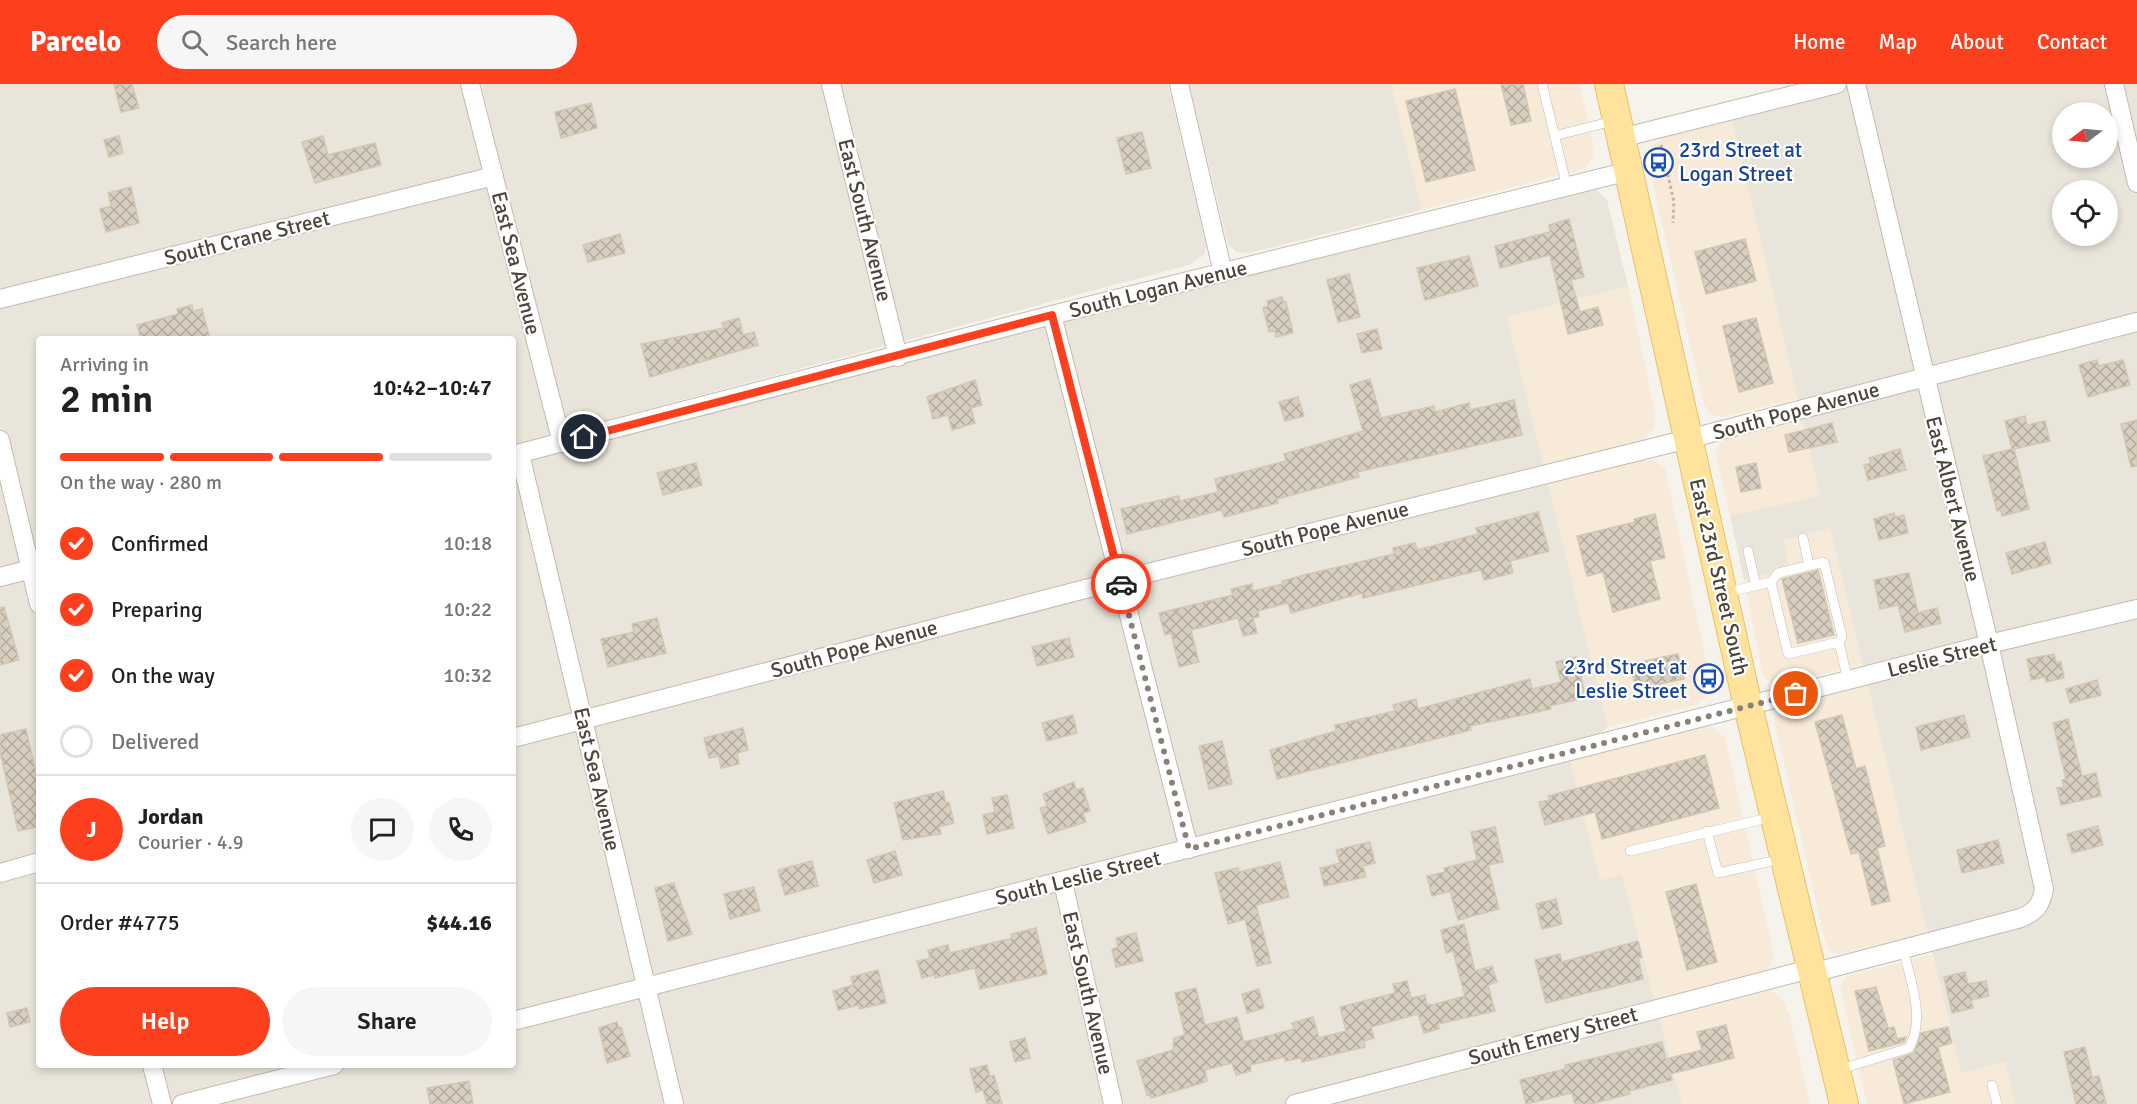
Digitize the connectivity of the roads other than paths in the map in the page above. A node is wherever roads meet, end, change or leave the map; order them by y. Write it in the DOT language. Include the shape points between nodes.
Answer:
graph roads {
  1 [pos="470,84"];
  2 [pos="831,84"];
  3 [pos="1179,84"];
  4 [pos="1542,84"];
  5 [pos="1609,84"];
  6 [pos="1837,84"];
  7 [pos="1856,84"];
  8 [pos="2114,84"];
  9 [pos="1619,129"];
  10 [pos="1554,136"];
  11 [pos="1629,171"];
  12 [pos="494,176"];
  13 [pos="2137,183"];
  14 [pos="1567,187"];
  15 [pos="1223,273"];
  16 [pos="0,299"];
  17 [pos="1052,315"];
  18 [pos="2137,322"];
  19 [pos="898,357"];
  20 [pos="1924,377"];
  21 [pos="1688,439"];
  22 [pos="0,440"];
  23 [pos="562,443"];
  24 [pos="516,455"];
  25 [pos="1803,538"];
  26 [pos="1748,551"];
  27 [pos="1809,565"];
  28 [pos="35,568"];
  29 [pos="0,577"];
  30 [pos="1120,580"];
  31 [pos="1771,582"];
  32 [pos="1756,586"];
  33 [pos="1723,594"];
  34 [pos="2137,609"];
  35 [pos="1839,642"];
  36 [pos="1989,644"];
  37 [pos="1848,681"];
  38 [pos="1748,706"];
  39 [pos="583,720"];
  40 [pos="516,737"];
  41 [pos="1774,816"];
  42 [pos="1707,831"];
  43 [pos="1189,849"];
  44 [pos="1630,851"];
  45 [pos="1784,858"];
  46 [pos="36,863"];
  47 [pos="0,873"];
  48 [pos="1063,882"];
  49 [pos="2035,911"];
  50 [pos="1903,949"];
  51 [pos="1811,971"];
  52 [pos="646,988"];
  53 [pos="516,1020"];
  54 [pos="153,1068"];
  55 [pos="322,1068"];
  56 [pos="1836,1071"];
  57 [pos="1992,1085"];
  58 [pos="162,1104"];
  59 [pos="182,1104"];
  60 [pos="674,1104"];
  61 [pos="1113,1104"];
  62 [pos="1295,1104"];
  63 [pos="1844,1104"];
  64 [pos="1997,1104"];
  1 -- 12 [label="street, East Sea Avenue"];
  2 -- 19 [label="street, East South Avenue"];
  3 -- 15 [label="street"];
  4 -- 10 [label="lane"];
  5 -- 9 [label="main road, East 23rd Street South"];
  6 -- 9 [label="street"];
  7 -- 20 [label="street, East Albert Avenue"];
  8 -- 13 [label="street"];
  9 -- 10 [label="lane"];
  9 -- 11 [label="main road, East 23rd Street South"];
  10 -- 14 [label="lane"];
  11 -- 14 [label="street, South Logan Avenue"];
  11 -- 21 [label="main road, East 23rd Street South"];
  12 -- 16 [label="street, South Crane Street"];
  12 -- 23 [label="street, East Sea Avenue"];
  14 -- 15 [label="street, South Logan Avenue"];
  15 -- 17 [label="street, South Logan Avenue"];
  17 -- 19 [label="street, South Logan Avenue"];
  17 -- 30 [label="street"];
  18 -- 20 [label="street, South Pope Avenue"];
  19 -- 23 [label="street, South Logan Avenue"];
  20 -- 21 [label="street, South Pope Avenue"];
  20 -- 36 [label="street, East Albert Avenue"];
  21 -- 30 [label="street, South Pope Avenue"];
  21 -- 33 [label="main road, East 23rd Street South"];
  22 -- 28 [label="street"];
  23 -- 24 [label="street, South Logan Avenue"];
  24 -- 39 [label="street, East Sea Avenue"];
  25 -- 27 [label="lane"];
  26 -- 32 [label="lane"];
  27 -- 31 [label="lane" via="1778,573"];
  27 -- 35 [label="lane" via="1824,562 1842,637"];
  28 -- 29 [label="street"];
  30 -- 39 [label="street, South Pope Avenue"];
  30 -- 43 [label="street"];
  31 -- 32 [label="lane"];
  31 -- 35 [label="lane" via="1788,654"];
  32 -- 33 [label="lane"];
  33 -- 38 [label="main road, East 23rd Street South"];
  34 -- 36 [label="street, Leslie Street"];
  35 -- 37 [label="lane"];
  36 -- 37 [label="street, Leslie Street"];
  36 -- 49 [label="street, East Albert Avenue" via="2044,889"];
  37 -- 38 [label="street, Leslie Street"];
  38 -- 41 [label="main road, East 23rd Street South"];
  38 -- 43 [label="street, South Leslie Street"];
  39 -- 40 [label="street, South Pope Avenue"];
  39 -- 52 [label="street, East Sea Avenue"];
  41 -- 42 [label="lane"];
  41 -- 45 [label="main road, East 23rd Street South"];
  42 -- 44 [label="lane"];
  42 -- 45 [label="lane" via="1718,873"];
  43 -- 48 [label="street, South Leslie Street"];
  45 -- 51 [label="main road, East 23rd Street South"];
  46 -- 47 [label="street"];
  48 -- 52 [label="street, South Leslie Street"];
  48 -- 61 [label="street, East South Avenue"];
  49 -- 50 [label="street, South Emery Street"];
  50 -- 51 [label="street, South Emery Street"];
  50 -- 56 [label="lane" via="1916,1008 1916,1037 1910,1048"];
  51 -- 56 [label="main road, East 23rd Street South"];
  51 -- 62 [label="street, South Emery Street"];
  52 -- 53 [label="street, South Leslie Street"];
  52 -- 60 [label="street, East Sea Avenue"];
  54 -- 58 [label="street"];
  55 -- 59 [label="street"];
  56 -- 63 [label="main road, East 23rd Street South"];
  57 -- 64 [label="lane"];
}
